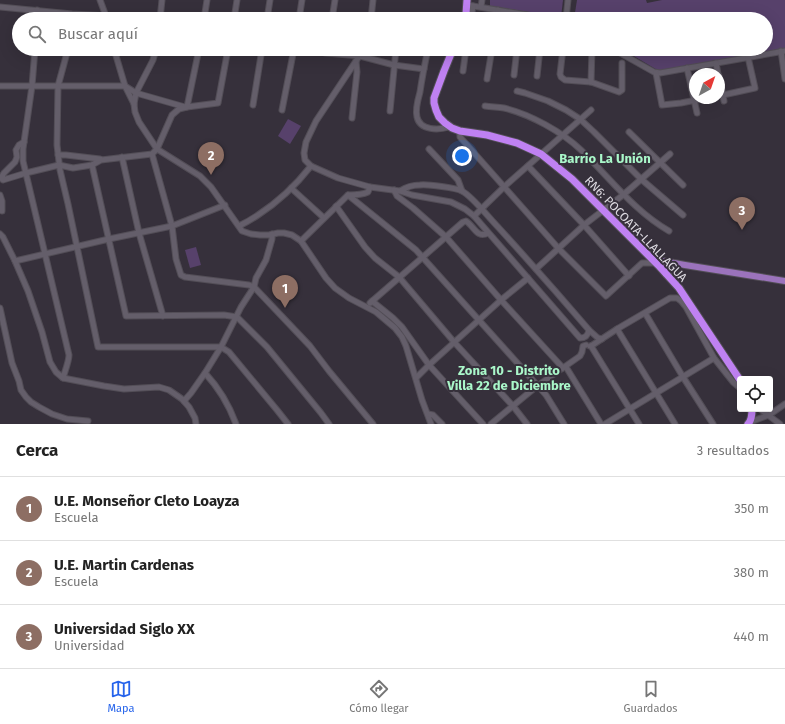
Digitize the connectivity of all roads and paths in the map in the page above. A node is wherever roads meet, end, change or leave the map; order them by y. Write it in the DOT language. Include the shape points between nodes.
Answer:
graph roads {
  1 [pos="100,0"];
  2 [pos="162,0"];
  3 [pos="207,0"];
  4 [pos="237,0"];
  5 [pos="270,0"];
  6 [pos="302,0"];
  7 [pos="335,0"];
  8 [pos="373,0"];
  9 [pos="482,0"];
  10 [pos="568,0"];
  11 [pos="469,3"];
  12 [pos="0,7"];
  13 [pos="481,7"];
  14 [pos="37,10"];
  15 [pos="498,10"];
  16 [pos="49,12"];
  17 [pos="104,12"];
  18 [pos="161,12"];
  19 [pos="205,12"];
  20 [pos="235,12"];
  21 [pos="268,12"];
  22 [pos="300,12"];
  23 [pos="333,12"];
  24 [pos="372,12"];
  25 [pos="506,12"];
  26 [pos="567,12"];
  27 [pos="783,51"];
  28 [pos="773,53"];
  29 [pos="34,56"];
  30 [pos="66,56"];
  31 [pos="116,56"];
  32 [pos="154,56"];
  33 [pos="197,56"];
  34 [pos="227,56"];
  35 [pos="261,56"];
  36 [pos="293,56"];
  37 [pos="360,56"];
  38 [pos="395,56"];
  39 [pos="427,56"];
  40 [pos="450,56"];
  41 [pos="465,56"];
  42 [pos="491,56"];
  43 [pos="517,56"];
  44 [pos="539,56"];
  45 [pos="561,56"];
  46 [pos="592,56"];
  47 [pos="626,56"];
  48 [pos="754,56"];
  49 [pos="748,57"];
  50 [pos="356,61"];
  51 [pos="716,63"];
  52 [pos="622,64"];
  53 [pos="394,65"];
  54 [pos="687,68"];
  55 [pos="717,68"];
  56 [pos="424,69"];
  57 [pos="463,71"];
  58 [pos="656,73"];
  59 [pos="514,75"];
  60 [pos="537,76"];
  61 [pos="689,77"];
  62 [pos="487,79"];
  63 [pos="785,79"];
  64 [pos="591,82"];
  65 [pos="0,86"];
  66 [pos="32,86"];
  67 [pos="58,86"];
  68 [pos="125,86"];
  69 [pos="518,91"];
  70 [pos="136,93"];
  71 [pos="725,95"];
  72 [pos="689,102"];
  73 [pos="134,104"];
  74 [pos="695,104"];
  75 [pos="253,105"];
  76 [pos="485,106"];
  77 [pos="186,107"];
  78 [pos="282,110"];
  79 [pos="590,110"];
  80 [pos="390,111"];
  81 [pos="697,112"];
  82 [pos="352,118"];
  83 [pos="580,119"];
  84 [pos="450,127"];
  85 [pos="460,131"];
  86 [pos="629,132"];
  87 [pos="562,135"];
  88 [pos="24,142"];
  89 [pos="157,149"];
  90 [pos="429,149"];
  91 [pos="152,154"];
  92 [pos="541,154"];
  93 [pos="670,154"];
  94 [pos="58,155"];
  95 [pos="122,157"];
  96 [pos="101,160"];
  97 [pos="660,162"];
  98 [pos="59,165"];
  99 [pos="92,165"];
  100 [pos="311,166"];
  101 [pos="528,166"];
  102 [pos="26,173"];
  103 [pos="1,179"];
  104 [pos="641,179"];
  105 [pos="683,185"];
  106 [pos="505,186"];
  107 [pos="370,187"];
  108 [pos="291,188"];
  109 [pos="394,190"];
  110 [pos="400,191"];
  111 [pos="462,191"];
  112 [pos="0,195"];
  113 [pos="348,195"];
  114 [pos="623,195"];
  115 [pos="225,206"];
  116 [pos="336,206"];
  117 [pos="481,209"];
  118 [pos="2,210"];
  119 [pos="603,210"];
  120 [pos="683,215"];
  121 [pos="474,216"];
  122 [pos="324,218"];
  123 [pos="584,225"];
  124 [pos="172,226"];
  125 [pos="239,226"];
  126 [pos="669,231"];
  127 [pos="139,233"];
  128 [pos="488,233"];
  129 [pos="0,234"];
  130 [pos="272,234"];
  131 [pos="446,237"];
  132 [pos="109,239"];
  133 [pos="301,241"];
  134 [pos="77,246"];
  135 [pos="560,249"];
  136 [pos="45,254"];
  137 [pos="423,257"];
  138 [pos="15,261"];
  139 [pos="654,261"];
  140 [pos="671,262"];
  141 [pos="536,269"];
  142 [pos="666,273"];
  143 [pos="630,276"];
  144 [pos="399,277"];
  145 [pos="528,278"];
  146 [pos="785,281"];
  147 [pos="254,287"];
  148 [pos="501,300"];
  149 [pos="372,301"];
  150 [pos="366,307"];
  151 [pos="0,308"];
  152 [pos="645,313"];
  153 [pos="163,316"];
  154 [pos="237,317"];
  155 [pos="479,320"];
  156 [pos="589,330"];
  157 [pos="617,330"];
  158 [pos="580,338"];
  159 [pos="602,339"];
  160 [pos="454,342"];
  161 [pos="589,345"];
  162 [pos="221,347"];
  163 [pos="714,358"];
  164 [pos="428,365"];
  165 [pos="564,367"];
  166 [pos="205,373"];
  167 [pos="737,376"];
  168 [pos="683,377"];
  169 [pos="63,378"];
  170 [pos="416,378"];
  171 [pos="737,385"];
  172 [pos="537,386"];
  173 [pos="656,393"];
  174 [pos="184,400"];
  175 [pos="785,404"];
  176 [pos="513,406"];
  177 [pos="630,409"];
  178 [pos="751,412"];
  179 [pos="764,412"];
  180 [pos="428,414"];
  181 [pos="769,415"];
  182 [pos="88,421"];
  183 [pos="749,423"];
  184 [pos="196,424"];
  185 [pos="236,424"];
  186 [pos="288,424"];
  187 [pos="329,424"];
  188 [pos="373,424"];
  189 [pos="431,424"];
  190 [pos="442,424"];
  191 [pos="483,424"];
  192 [pos="491,424"];
  193 [pos="527,424"];
  194 [pos="564,424"];
  195 [pos="601,424"];
  196 [pos="605,424"];
  197 [pos="639,424"];
  198 [pos="676,424"];
  199 [pos="712,424"];
  200 [pos="780,424"];
  1 -- 17 [label="street"];
  2 -- 18 [label="street"];
  3 -- 19 [label="street"];
  4 -- 20 [label="street"];
  5 -- 21 [label="street"];
  6 -- 22 [label="street"];
  7 -- 23 [label="street"];
  8 -- 24 [label="street"];
  9 -- 13 [label="street"];
  10 -- 26 [label="street"];
  11 -- 13 [label="street"];
  12 -- 14 [label="street"];
  13 -- 15 [label="street"];
  14 -- 16 [label="street"];
  15 -- 25 [label="street"];
  27 -- 28 [label="street"];
  27 -- 63 [label="street"];
  29 -- 66 [label="street"];
  30 -- 67 [label="street"];
  31 -- 68 [label="street"];
  32 -- 70 [label="street"];
  33 -- 77 [label="street"];
  34 -- 77 [label="street" via="218,103"];
  35 -- 75 [label="street"];
  36 -- 78 [label="street"];
  37 -- 50 [label="street"];
  37 -- 53 [label="street"];
  38 -- 53 [label="street"];
  39 -- 56 [label="street"];
  40 -- 84 [label="highway, RN6: POCOATA-LLALLAGUA" via="434,98 439,117"];
  41 -- 57 [label="street"];
  42 -- 62 [label="street"];
  43 -- 59 [label="street"];
  44 -- 60 [label="street"];
  45 -- 64 [label="street" via="561,77 570,81"];
  46 -- 64 [label="street"];
  47 -- 58 [label="street"];
  48 -- 49 [label="street"];
  49 -- 51 [label="street"];
  49 -- 71 [label="street" via="755,88"];
  50 -- 82 [label="street"];
  50 -- 100 [label="street" via="316,121 306,142 305,160"];
  51 -- 54 [label="street"];
  51 -- 55 [label="street"];
  52 -- 64 [label="street" via="622,90 619,92"];
  53 -- 56 [label="street"];
  53 -- 80 [label="street"];
  54 -- 58 [label="street"];
  54 -- 61 [label="street"];
  56 -- 84 [label="street" via="417,118 427,128"];
  58 -- 72 [label="street" via="662,106"];
  65 -- 66 [label="street"];
  66 -- 67 [label="street"];
  66 -- 88 [label="street"];
  67 -- 68 [label="street"];
  67 -- 94 [label="street"];
  68 -- 70 [label="street"];
  68 -- 73 [label="street"];
  69 -- 83 [label="street" via="548,101"];
  70 -- 73 [label="street"];
  70 -- 77 [label="street"];
  73 -- 89 [label="street" via="139,122"];
  74 -- 81 [label="street"];
  76 -- 87 [label="street" via="504,108 526,116"];
  77 -- 89 [label="street" via="172,115"];
  79 -- 83 [label="street"];
  83 -- 87 [label="street"];
  83 -- 104 [label="street"];
  84 -- 85 [label="highway, RN6: POCOATA-LLALLAGUA"];
  85 -- 92 [label="highway, RN6: POCOATA-LLALLAGUA" via="517,143"];
  85 -- 106 [label="street" via="460,137"];
  86 -- 97 [label="street"];
  87 -- 92 [label="street"];
  87 -- 114 [label="street"];
  88 -- 102 [label="street" via="23,161"];
  88 -- 103 [label="street" via="18,145 15,162"];
  89 -- 91 [label="street"];
  89 -- 115 [label="street" via="200,176"];
  90 -- 111 [label="street" via="458,180"];
  91 -- 95 [label="street"];
  91 -- 124 [label="street"];
  92 -- 101 [label="street"];
  92 -- 119 [label="highway, RN6: POCOATA-LLALLAGUA" via="572,179"];
  93 -- 97 [label="street"];
  94 -- 96 [label="street"];
  94 -- 98 [label="street"];
  95 -- 96 [label="street"];
  95 -- 127 [label="street"];
  96 -- 99 [label="street"];
  97 -- 104 [label="street"];
  97 -- 105 [label="street"];
  98 -- 99 [label="street" via="73,168"];
  98 -- 102 [label="street"];
  98 -- 134 [label="street"];
  99 -- 132 [label="street"];
  100 -- 107 [label="street" via="338,178"];
  100 -- 108 [label="street"];
  101 -- 106 [label="street"];
  101 -- 123 [label="street"];
  102 -- 103 [label="street" via="7,180"];
  102 -- 136 [label="street"];
  104 -- 114 [label="street"];
  104 -- 120 [label="street"];
  106 -- 117 [label="street"];
  106 -- 135 [label="street"];
  107 -- 109 [label="street"];
  107 -- 113 [label="street" via="366,193"];
  108 -- 122 [label="street"];
  108 -- 125 [label="street" via="270,207"];
  109 -- 110 [label="street"];
  109 -- 131 [label="street" via="397,196"];
  110 -- 111 [label="street" via="421,184"];
  110 -- 121 [label="street" via="451,202"];
  111 -- 117 [label="street"];
  112 -- 118 [label="street"];
  113 -- 116 [label="street"];
  113 -- 137 [label="street"];
  114 -- 119 [label="street"];
  114 -- 126 [label="street" via="659,226"];
  115 -- 124 [label="street"];
  115 -- 125 [label="street"];
  116 -- 122 [label="street"];
  116 -- 144 [label="street" via="365,247"];
  117 -- 121 [label="street"];
  117 -- 141 [label="street"];
  119 -- 123 [label="street"];
  119 -- 139 [label="highway, RN6: POCOATA-LLALLAGUA"];
  121 -- 128 [label="street"];
  122 -- 133 [label="street"];
  123 -- 135 [label="street"];
  123 -- 143 [label="street"];
  124 -- 127 [label="street"];
  124 -- 147 [label="street" via="176,259 181,275"];
  125 -- 130 [label="street" via="242,231 251,234"];
  127 -- 132 [label="street"];
  127 -- 153 [label="street"];
  128 -- 131 [label="street" via="478,233 466,221"];
  128 -- 145 [label="street"];
  129 -- 138 [label="street"];
  130 -- 133 [label="street" via="284,233"];
  130 -- 147 [label="street" via="266,260"];
  131 -- 137 [label="street"];
  131 -- 148 [label="street"];
  132 -- 134 [label="street"];
  132 -- 153 [label="street" via="126,316"];
  133 -- 150 [label="street" via="330,283"];
  134 -- 136 [label="street"];
  134 -- 162 [label="street" via="98,347"];
  135 -- 141 [label="street"];
  135 -- 143 [label="street" via="606,296"];
  136 -- 138 [label="street"];
  136 -- 169 [label="street" via="70,355"];
  137 -- 144 [label="street"];
  137 -- 155 [label="street"];
  138 -- 169 [label="street" via="36,311 50,362"];
  139 -- 140 [label="main road"];
  139 -- 142 [label="highway, RN6: POCOATA-LLALLAGUA"];
  139 -- 143 [label="street" via="642,263"];
  140 -- 142 [label="highway" via="665,270"];
  140 -- 146 [label="main road"];
  141 -- 156 [label="street"];
  142 -- 167 [label="highway, RN6: POCOATA-LLALLAGUA" via="683,294"];
  144 -- 149 [label="street"];
  144 -- 160 [label="street"];
  145 -- 148 [label="street"];
  145 -- 158 [label="street"];
  147 -- 154 [label="street"];
  147 -- 188 [label="street" via="310,346"];
  148 -- 155 [label="street"];
  148 -- 165 [label="street"];
  149 -- 150 [label="street"];
  149 -- 164 [label="street" via="402,327"];
  150 -- 170 [label="street" via="385,319 402,337"];
  151 -- 182 [label="street" via="12,364 23,393 31,402 52,414 67,419"];
  152 -- 157 [label="street"];
  152 -- 163 [label="street" via="670,298 677,298 686,307"];
  152 -- 168 [label="street"];
  153 -- 154 [label="street"];
  154 -- 162 [label="street"];
  154 -- 187 [label="street" via="267,347"];
  155 -- 160 [label="street"];
  155 -- 172 [label="street"];
  156 -- 158 [label="street" via="587,336"];
  156 -- 159 [label="street"];
  157 -- 159 [label="street"];
  157 -- 173 [label="street"];
  158 -- 161 [label="street"];
  159 -- 161 [label="street"];
  160 -- 164 [label="street"];
  160 -- 176 [label="street"];
  161 -- 165 [label="street" via="583,346 580,356"];
  161 -- 177 [label="street"];
  162 -- 166 [label="street"];
  162 -- 186 [label="street" via="229,352"];
  163 -- 168 [label="street"];
  163 -- 171 [label="street"];
  164 -- 170 [label="street"];
  164 -- 191 [label="street"];
  165 -- 172 [label="street"];
  165 -- 195 [label="street"];
  166 -- 174 [label="street"];
  166 -- 185 [label="street" via="224,398"];
  168 -- 173 [label="street"];
  168 -- 199 [label="street"];
  169 -- 174 [label="street" via="124,389 159,387"];
  170 -- 180 [label="street"];
  172 -- 176 [label="street"];
  172 -- 194 [label="street" via="546,395"];
  173 -- 177 [label="street"];
  173 -- 198 [label="street"];
  174 -- 184 [label="street"];
  175 -- 181 [label="street"];
  176 -- 192 [label="street"];
  176 -- 193 [label="street"];
  177 -- 196 [label="street"];
  177 -- 197 [label="street"];
  178 -- 183 [label="highway"];
  179 -- 181 [label="street"];
  180 -- 189 [label="street"];
  180 -- 190 [label="street" via="433,415"];
  181 -- 183 [label="street"];
  181 -- 200 [label="street"];
}
